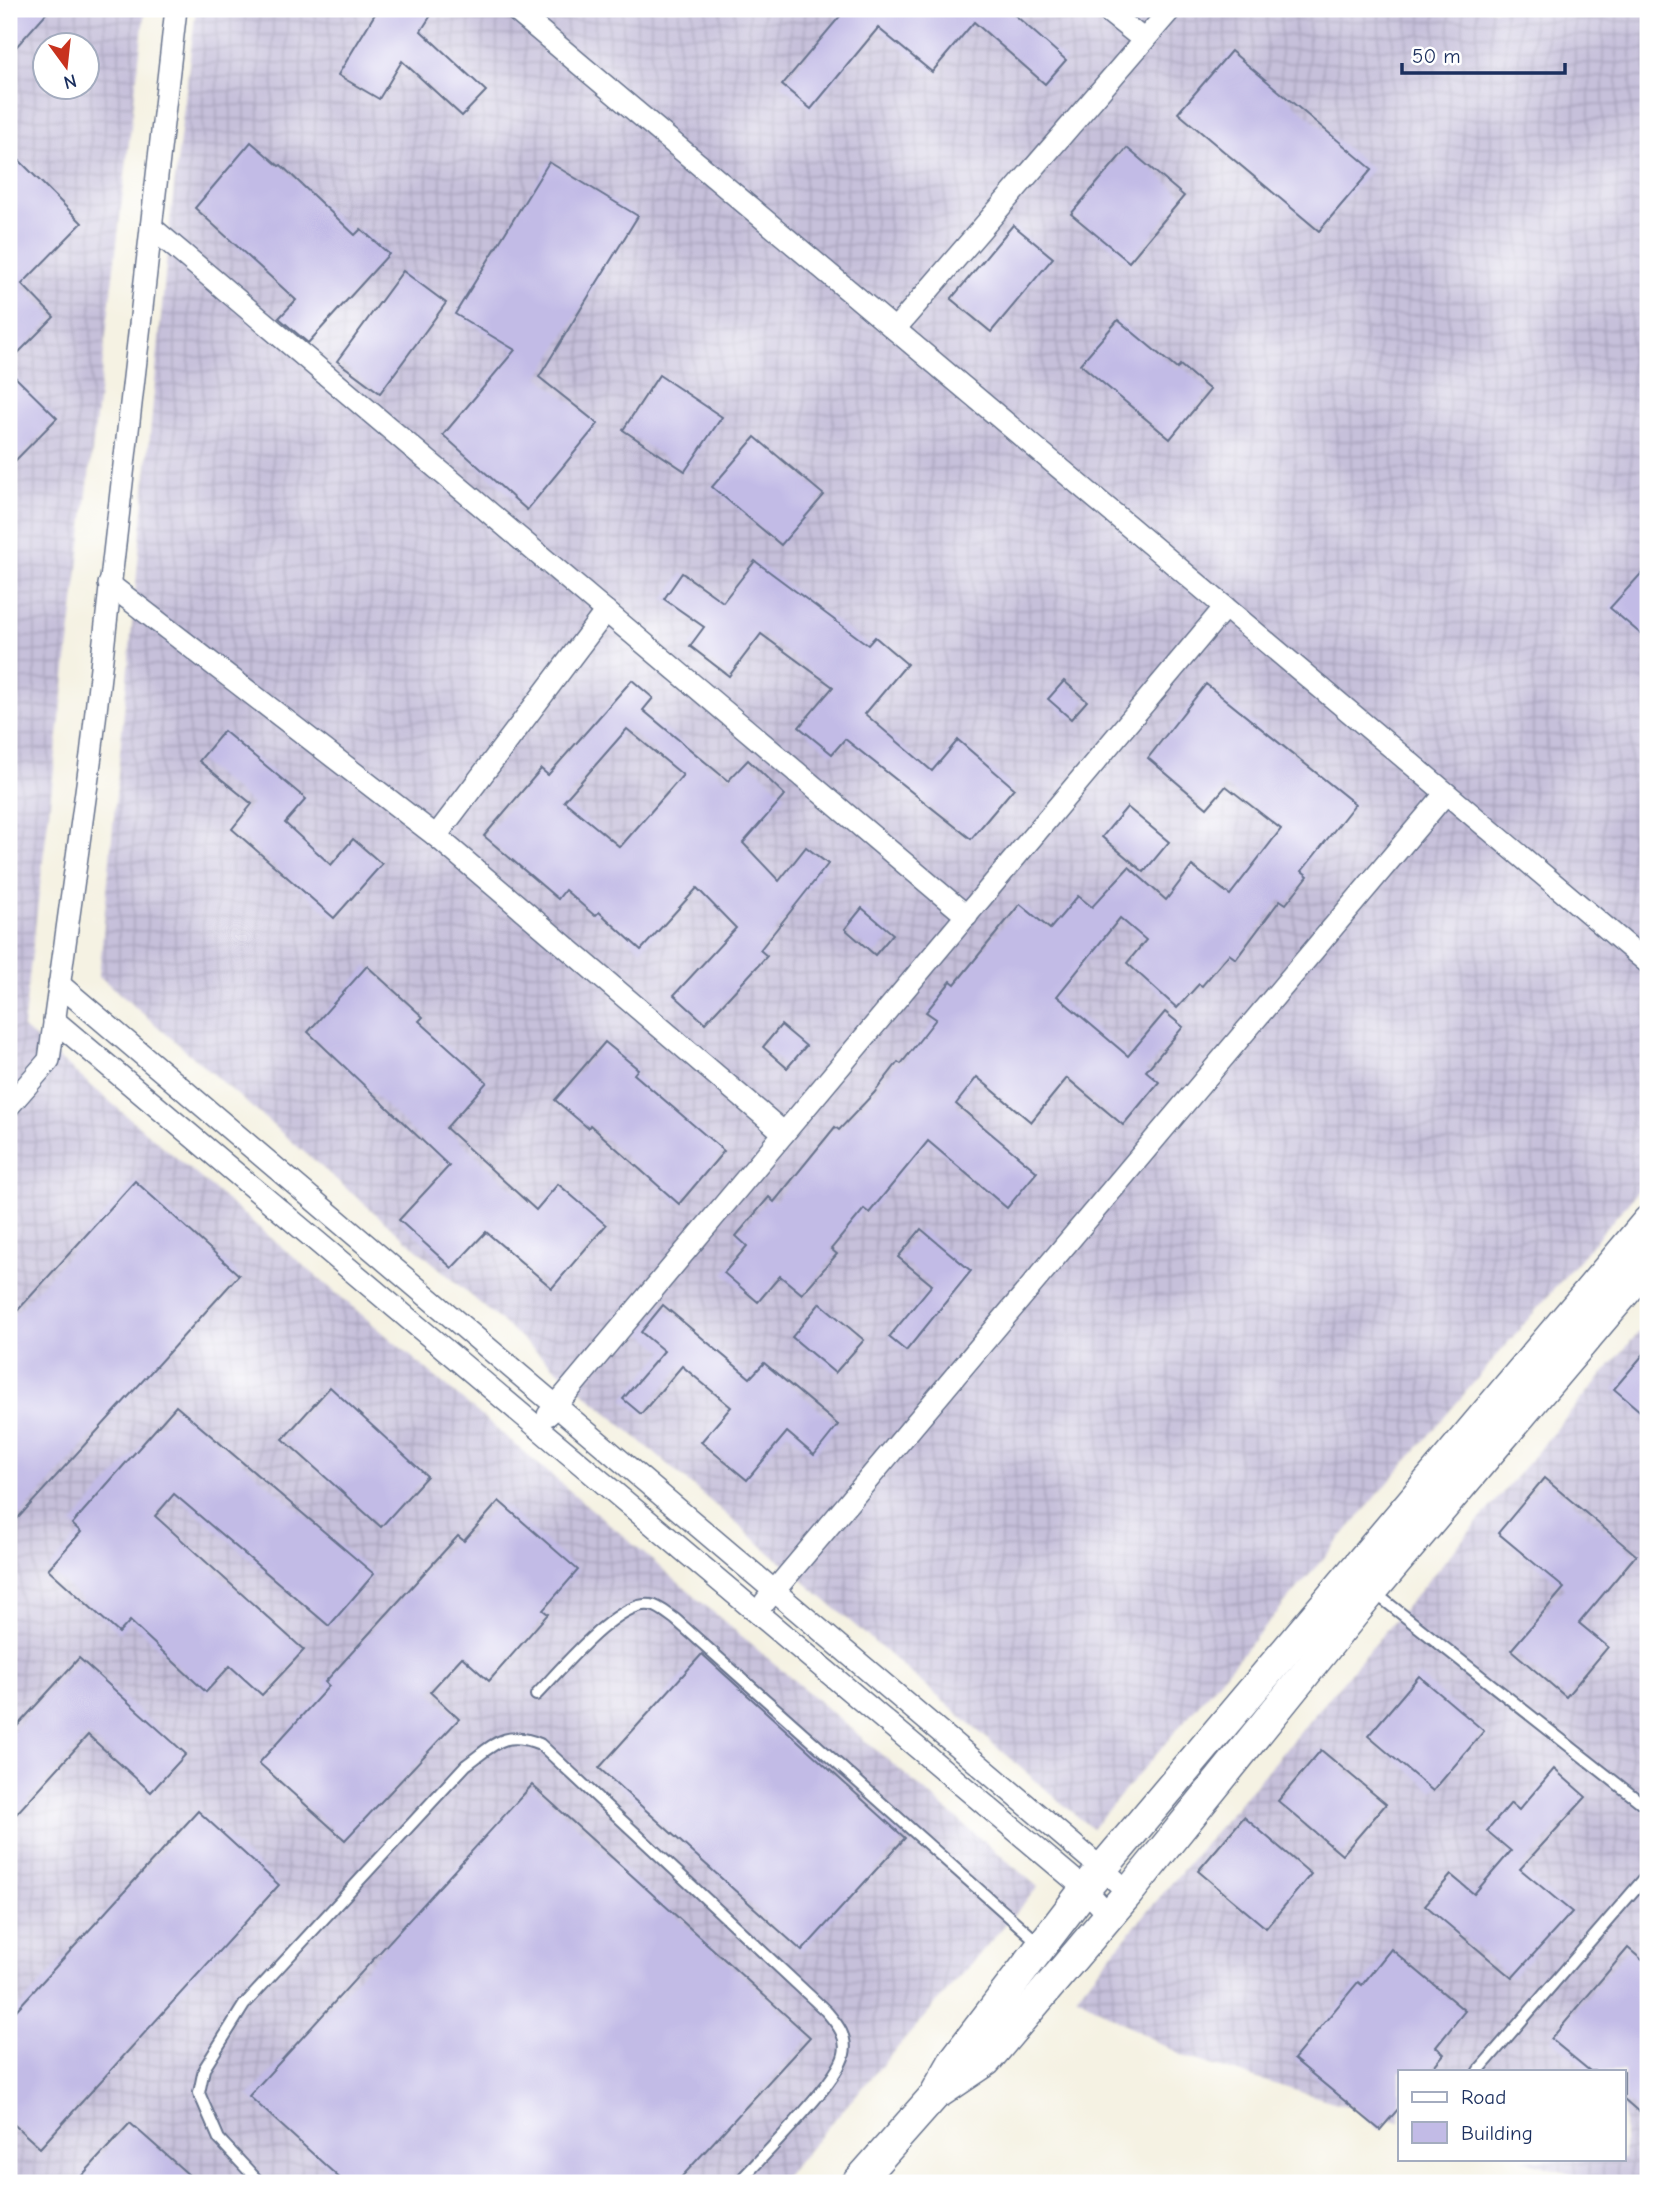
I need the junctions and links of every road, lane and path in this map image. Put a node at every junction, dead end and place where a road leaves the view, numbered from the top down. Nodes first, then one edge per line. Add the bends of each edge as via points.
1 (176, 9) edge
2 (514, 9) edge
3 (1105, 9) edge
4 (1171, 9) edge
5 (1144, 40) junction
6 (151, 227) junction
7 (895, 329) junction
8 (109, 584) junction
9 (1225, 607) junction
10 (606, 611) junction
11 (1446, 793) junction
12 (436, 836) junction
13 (967, 916) junction
14 (1648, 963) edge
15 (59, 984) junction
16 (54, 1020) junction
17 (9, 1106) edge
18 (785, 1133) junction
19 (1648, 1221) edge
20 (1648, 1265) edge
21 (556, 1406) junction
22 (538, 1428) junction
23 (1361, 1582) junction
24 (774, 1591) junction
25 (756, 1612) junction
26 (536, 1695) dead end
27 (1648, 1808) edge
28 (1648, 1874) edge
29 (1093, 1880) junction
30 (1129, 1892) junction
31 (1108, 1914) junction
32 (1042, 1945) junction
33 (1479, 2070) edge
34 (934, 2096) junction
35 (260, 2183) edge
36 (738, 2183) edge
37 (857, 2183) edge

1 - 6 street
2 - 7 street
3 - 5 street
4 - 5 street
5 - 7 street
6 - 8 street
6 - 10 street
7 - 9 street
8 - 12 street
8 - 15 street
9 - 11 street
9 - 13 street
10 - 12 street
10 - 13 street
11 - 14 street
11 - 24 street
12 - 18 street
13 - 18 street
15 - 16 street
15 - 21 street
16 - 17 street via 49,1060
16 - 22 street
18 - 21 street
19 - 23 street
20 - 23 street
21 - 22 street
21 - 24 street
22 - 25 street
23 - 27 lane
23 - 29 street
23 - 30 street
24 - 25 street
24 - 29 street
25 - 29 street
26 - 32 lane via 609,1622 634,1608 651,1605 676,1619
28 - 33 lane
29 - 30 street
29 - 31 street
29 - 32 street
30 - 31 street
31 - 34 street via 986,2061
32 - 34 street via 955,2059
34 - 37 street
35 - 36 lane via 219,2139 199,2093 204,2069 244,2005 466,1765 502,1740 520,1736 540,1744 827,2011 843,2031 844,2055 822,2091

